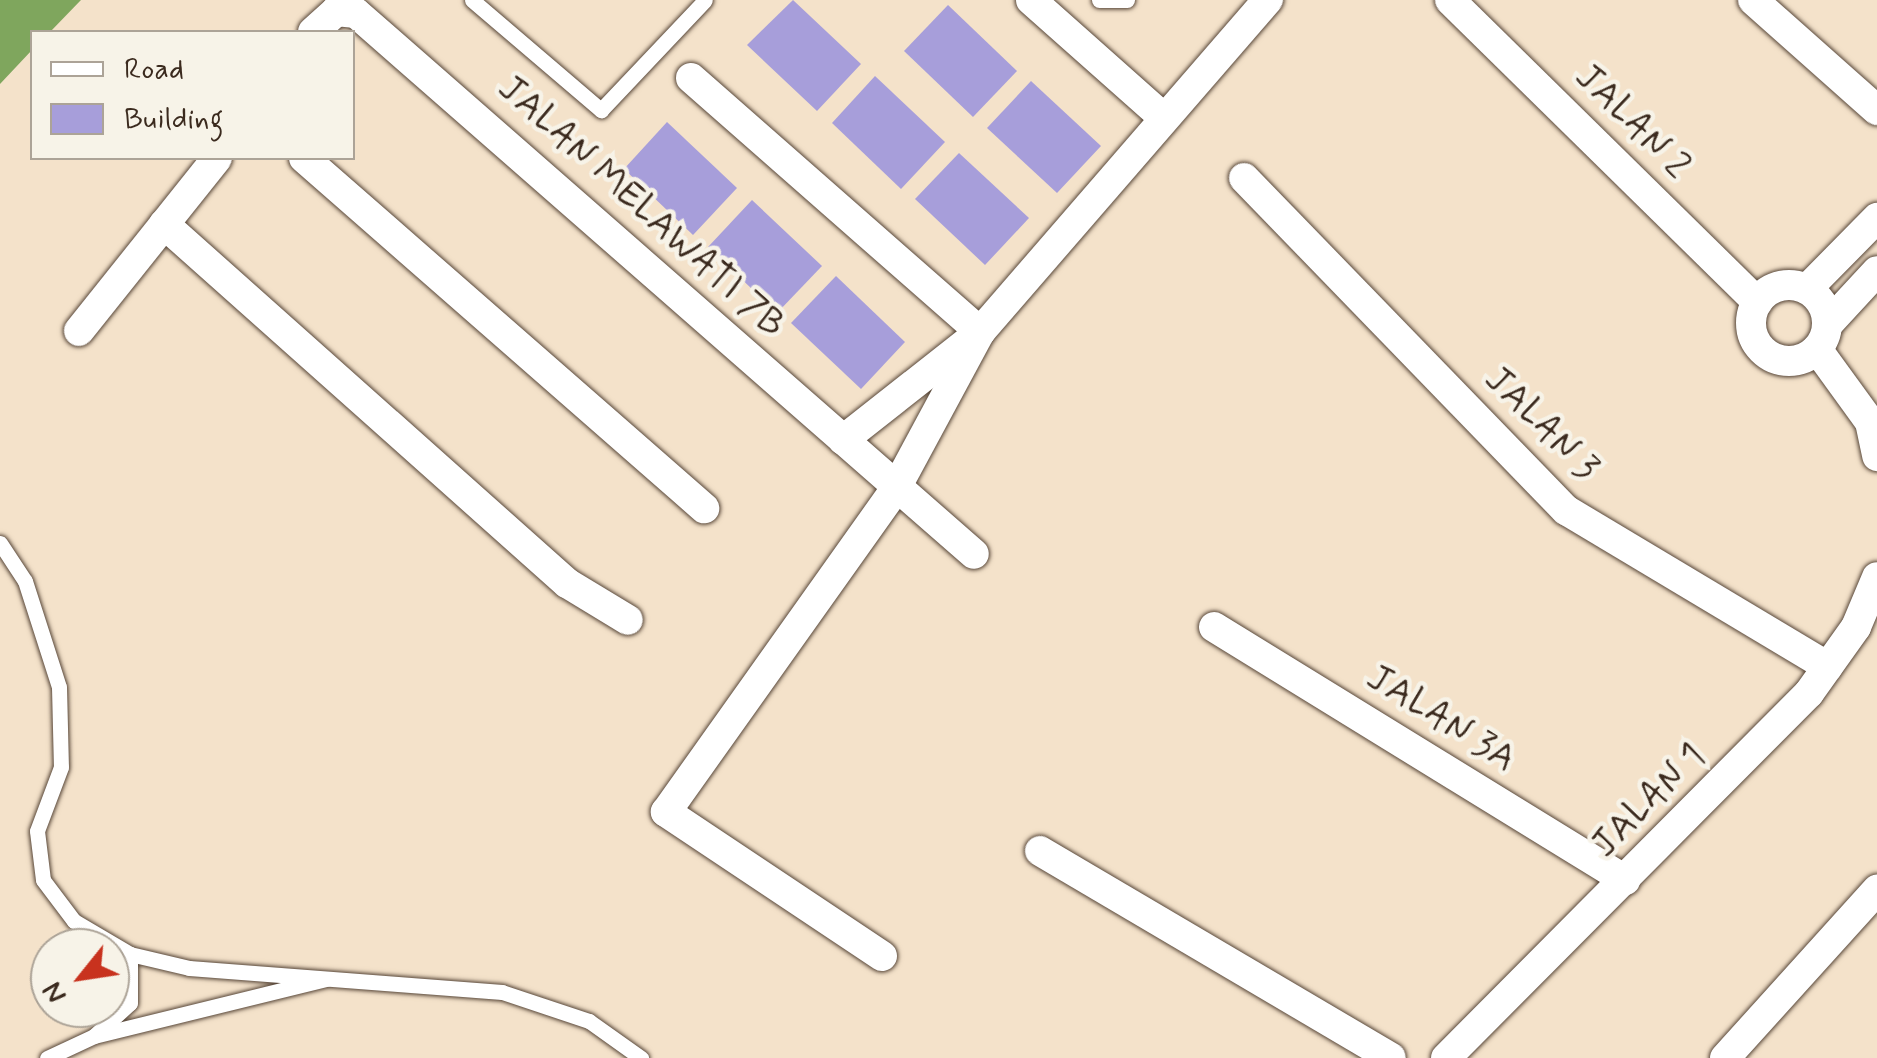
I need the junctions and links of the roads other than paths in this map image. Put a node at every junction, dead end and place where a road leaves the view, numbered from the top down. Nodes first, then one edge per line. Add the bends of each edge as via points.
1 (472, 0) edge
2 (705, 0) edge
3 (1031, 0) edge
4 (1098, 0) edge
5 (1127, 0) edge
6 (1268, 0) edge
7 (1450, 0) edge
8 (1753, 0) edge
9 (318, 26) edge
10 (691, 78) dead end
11 (1877, 110) edge
12 (1164, 117) junction
13 (214, 160) edge
14 (306, 160) edge
15 (1244, 178) dead end
16 (1877, 218) edge
17 (164, 224) junction
18 (1877, 270) edge
19 (1807, 290) junction
20 (1757, 302) junction
21 (79, 331) dead end
22 (980, 332) junction
23 (1822, 337) junction
24 (843, 440) junction
25 (1877, 456) edge
26 (895, 490) junction
27 (704, 508) dead end
28 (0, 543) edge
29 (974, 554) dead end
30 (1877, 577) edge
31 (628, 620) dead end
32 (1214, 627) dead end
33 (1828, 668) junction
34 (1040, 851) dead end
35 (1626, 880) junction
36 (1877, 890) edge
37 (86, 928) edge
38 (130, 954) edge
39 (882, 956) dead end
40 (337, 976) junction
41 (103, 1028) edge
42 (94, 1036) junction
43 (47, 1058) edge
44 (641, 1058) edge
45 (1391, 1058) edge
46 (1446, 1058) edge
47 (1726, 1058) edge

1 - 2 lane via 600,110
3 - 12 street
4 - 5 lane
6 - 12 street
7 - 20 street, JALAN 2
8 - 11 street
9 - 24 street, JALAN MELAWATI 7B via 356,13
10 - 22 street
12 - 22 street
13 - 17 street
14 - 27 street
15 - 33 street, JALAN 3 via 1566,510
16 - 19 street
17 - 21 street
17 - 31 street via 567,583
18 - 23 street
19 - 20 street via 1785,284
19 - 23 street
20 - 23 street via 1751,324 1766,353 1798,360
22 - 24 street
22 - 26 street
23 - 25 street via 1870,422
24 - 26 street, JALAN MELAWATI 7B
26 - 29 street, JALAN MELAWATI 7B
26 - 39 street via 666,812
28 - 37 lane via 25,580 59,687 60,767 37,830 43,880
30 - 33 street, JALAN 1
32 - 35 street, JALAN 3A
33 - 35 street, JALAN 1
34 - 45 street
35 - 46 street, JALAN 1
36 - 47 street
38 - 40 lane via 188,968
40 - 42 lane
40 - 44 lane via 502,992 589,1021
41 - 42 lane
42 - 43 lane

